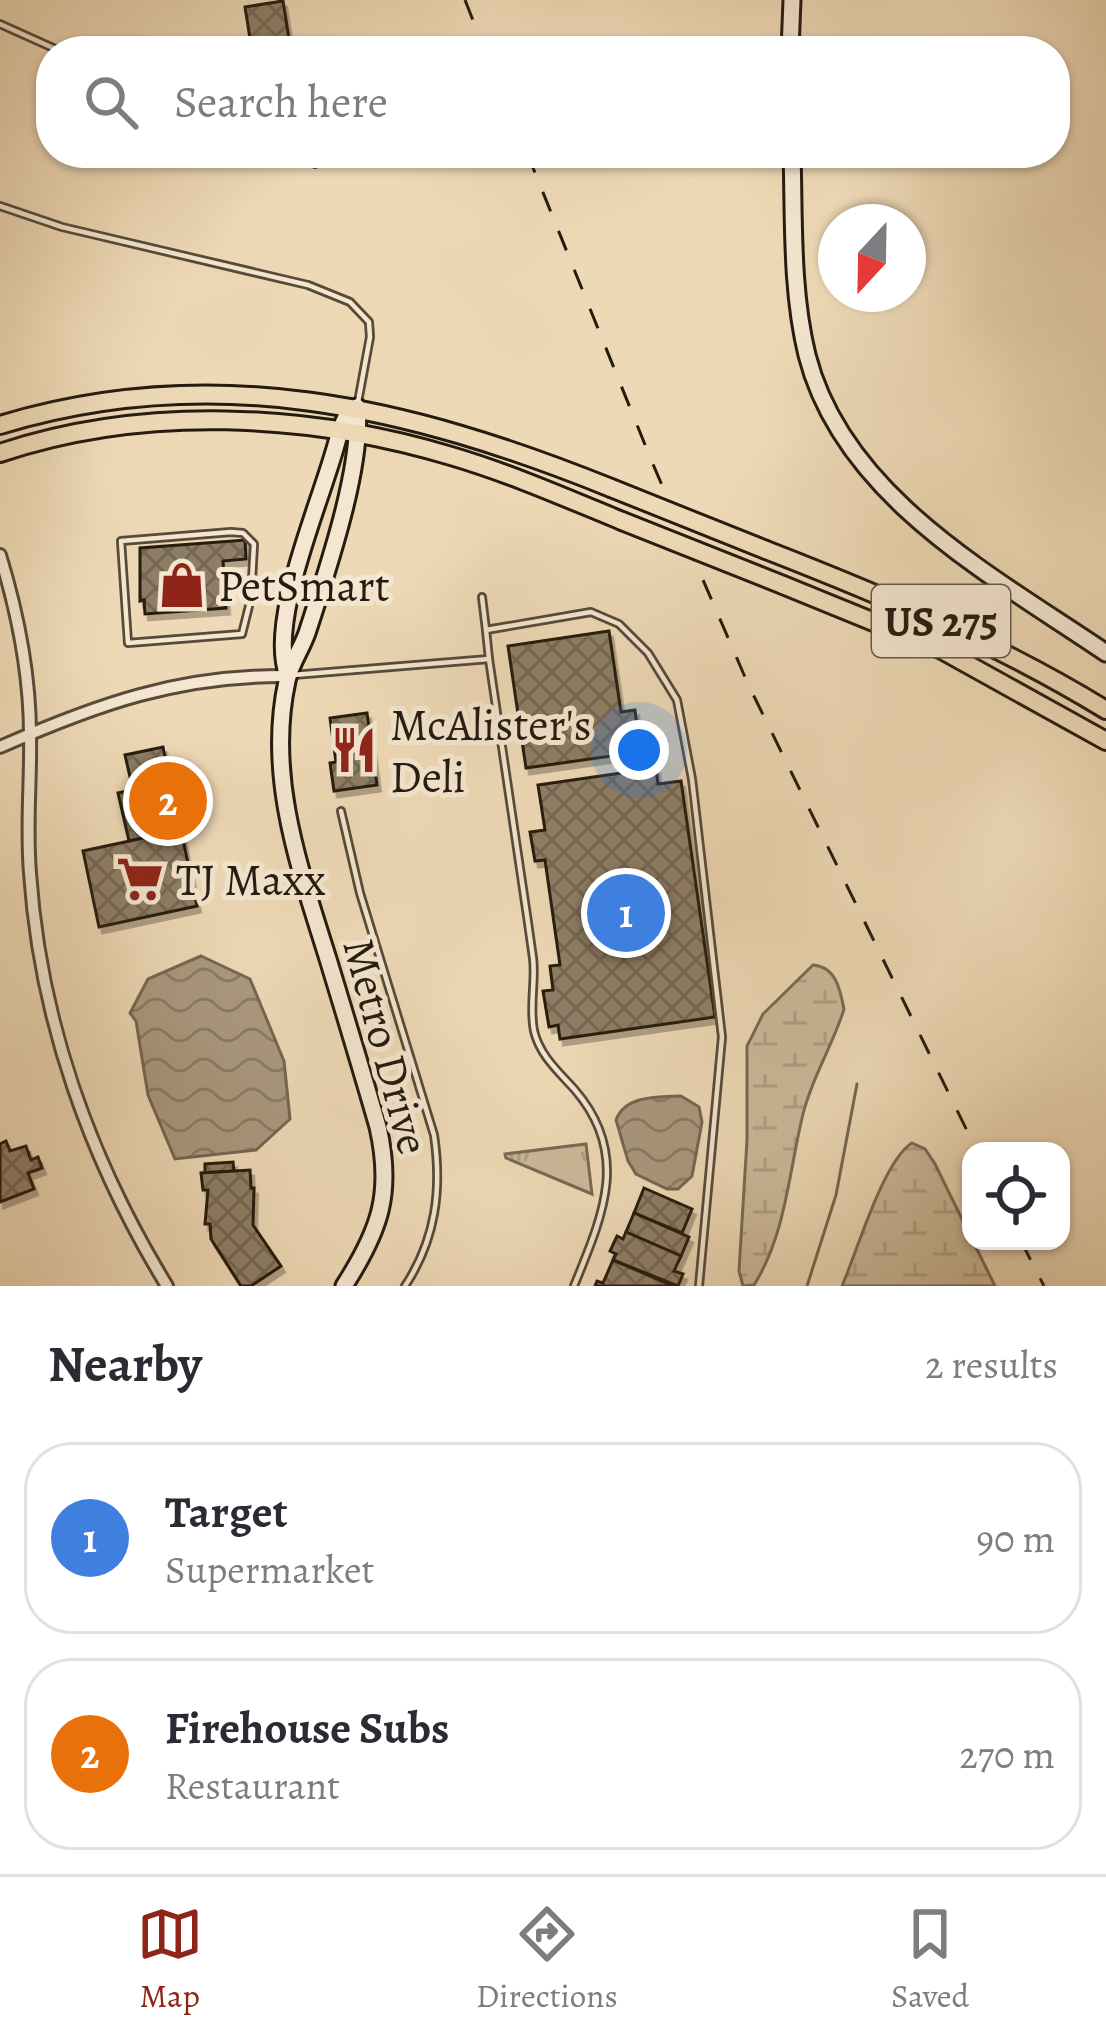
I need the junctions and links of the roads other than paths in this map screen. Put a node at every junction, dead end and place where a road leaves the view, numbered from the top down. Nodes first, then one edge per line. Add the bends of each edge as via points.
1 (791, 0) edge
2 (0, 24) edge
3 (790, 36) edge
4 (36, 40) edge
5 (793, 168) edge
6 (0, 206) edge
7 (357, 407) junction
8 (0, 425) edge
9 (350, 432) junction
10 (0, 453) edge
11 (0, 555) edge
12 (482, 597) dead end
13 (486, 630) junction
14 (142, 641) joint
15 (1106, 653) edge
16 (489, 659) junction
17 (287, 676) junction
18 (1106, 710) edge
19 (31, 734) junction
20 (1106, 741) edge
21 (0, 747) edge
22 (341, 811) dead end
23 (167, 1286) edge
24 (344, 1286) edge
25 (405, 1286) edge
26 (574, 1286) edge
27 (699, 1286) edge

1 - 3 street
2 - 4 lane
5 - 15 street via 807,353 850,449 912,516
6 - 7 lane via 350,302 370,337
7 - 8 main road, US 275 via 254,394 167,395
7 - 9 street, Metro Drive via 346,417
7 - 18 main road, US 275, bridge via 472,435 766,550 943,622
9 - 10 main road, US 275 via 181,422 79,433
9 - 17 street, Metro Drive via 308,630
9 - 17 street, Metro Drive via 303,552 282,637
9 - 20 main road, US 275, bridge via 507,475 783,585 940,650
11 - 19 street via 20,626
12 - 13 lane
13 - 16 lane
13 - 27 lane via 591,612 619,624 648,653 677,700 722,1036
14 - 14 lane via 242,634 255,554 249,536 121,541 128,643
16 - 17 lane
16 - 26 lane via 535,969 535,1036 590,1108 606,1157 603,1217
17 - 19 street via 167,686
17 - 24 street, Metro Drive via 287,816 385,1163 379,1221
19 - 21 street
19 - 23 street via 30,875 50,1008 92,1142
22 - 25 lane via 440,1168 424,1253

